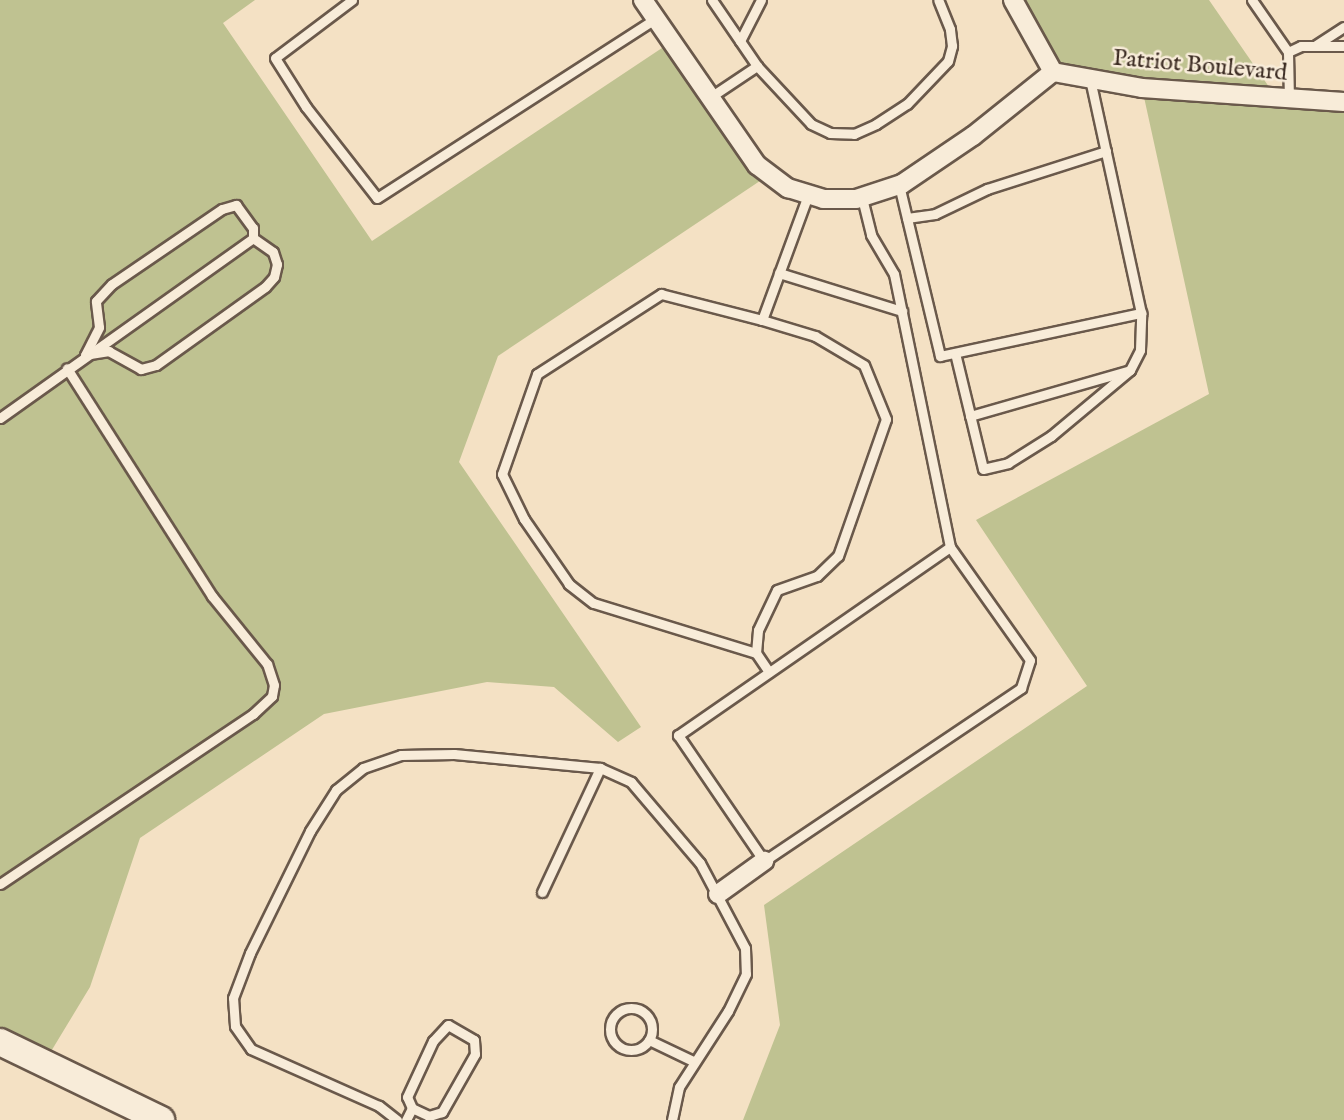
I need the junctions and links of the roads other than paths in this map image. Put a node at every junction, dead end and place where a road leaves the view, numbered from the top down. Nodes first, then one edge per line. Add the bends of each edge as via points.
1 (352, 0) edge
2 (643, 0) edge
3 (712, 0) edge
4 (761, 0) edge
5 (938, 0) edge
6 (1013, 0) edge
7 (1252, 0) edge
8 (655, 19) junction
9 (1344, 27) edge
10 (740, 41) junction
11 (1316, 45) junction
12 (1344, 46) edge
13 (1288, 52) junction
14 (757, 66) junction
15 (1053, 72) junction
16 (1090, 80) junction
17 (709, 98) junction
18 (1289, 98) junction
19 (1344, 102) edge
20 (1106, 151) junction
21 (899, 185) junction
22 (808, 195) junction
23 (862, 198) junction
24 (907, 218) junction
25 (253, 238) junction
26 (779, 273) junction
27 (902, 311) junction
28 (1141, 313) junction
29 (762, 320) junction
30 (956, 352) junction
31 (85, 355) junction
32 (67, 368) junction
33 (1130, 370) junction
34 (970, 416) junction
35 (0, 418) edge
36 (950, 547) junction
37 (756, 654) junction
38 (769, 672) junction
39 (600, 768) junction
40 (764, 861) junction
41 (0, 884) edge
42 (542, 892) dead end
43 (718, 894) junction
44 (649, 1040) junction
45 (0, 1042) edge
46 (693, 1061) junction
47 (412, 1108) junction
48 (161, 1120) edge
49 (397, 1120) edge
50 (406, 1120) edge
51 (672, 1120) edge

1 - 8 lane via 275,58 306,107 377,198
2 - 8 street
3 - 10 lane
4 - 10 lane
5 - 14 lane via 950,29 952,46 948,61 907,104 854,134 830,133 811,124
6 - 15 street
7 - 13 lane
8 - 17 street
9 - 11 lane
10 - 14 lane
11 - 12 lane
11 - 13 lane
13 - 18 lane
14 - 17 lane
15 - 16 street, Patriot Boulevard
15 - 21 street via 973,136
16 - 18 street, Patriot Boulevard via 1142,88
16 - 20 lane
17 - 22 street via 757,165 788,188
18 - 19 street, Patriot Boulevard
20 - 24 lane via 987,189 935,214
20 - 28 lane
21 - 23 street
21 - 24 lane
22 - 23 street via 835,200
22 - 26 lane
23 - 27 lane via 871,235 894,273
24 - 30 lane via 940,356
25 - 31 lane
25 - 31 lane via 253,228 236,205 222,209 112,284 96,301 99,327
25 - 31 lane via 273,252 274,277 156,365 141,369 109,351
26 - 27 lane
26 - 29 lane
27 - 36 lane
28 - 30 lane
28 - 33 lane via 1140,350
29 - 37 lane via 815,336 864,365 886,419 838,556 817,576 777,590 758,630
29 - 37 lane via 661,294 537,374 502,474 524,519 569,584 593,603
30 - 34 lane
31 - 32 lane
32 - 35 lane
32 - 41 lane via 212,596 267,664 274,685 272,696 252,714
33 - 34 lane
33 - 34 lane via 1051,436 1008,463 983,469
36 - 38 lane
36 - 40 lane via 1030,660 1022,688
37 - 38 lane
38 - 40 lane via 678,735
39 - 42 lane
39 - 43 lane via 631,782 646,798 700,863
39 - 49 lane via 454,754 401,755 363,768 336,790 310,831 250,953 233,999 235,1026 251,1049 379,1106
40 - 43 street
43 - 46 lane via 745,948 746,974 728,1011
44 - 44 lane via 651,1020 639,1009 622,1009 611,1021 611,1038 623,1049 640,1049
44 - 46 lane
45 - 48 street
46 - 51 lane via 679,1088
47 - 47 lane via 429,1116 442,1112 475,1054 474,1040 448,1025 433,1041 407,1097
47 - 50 lane

